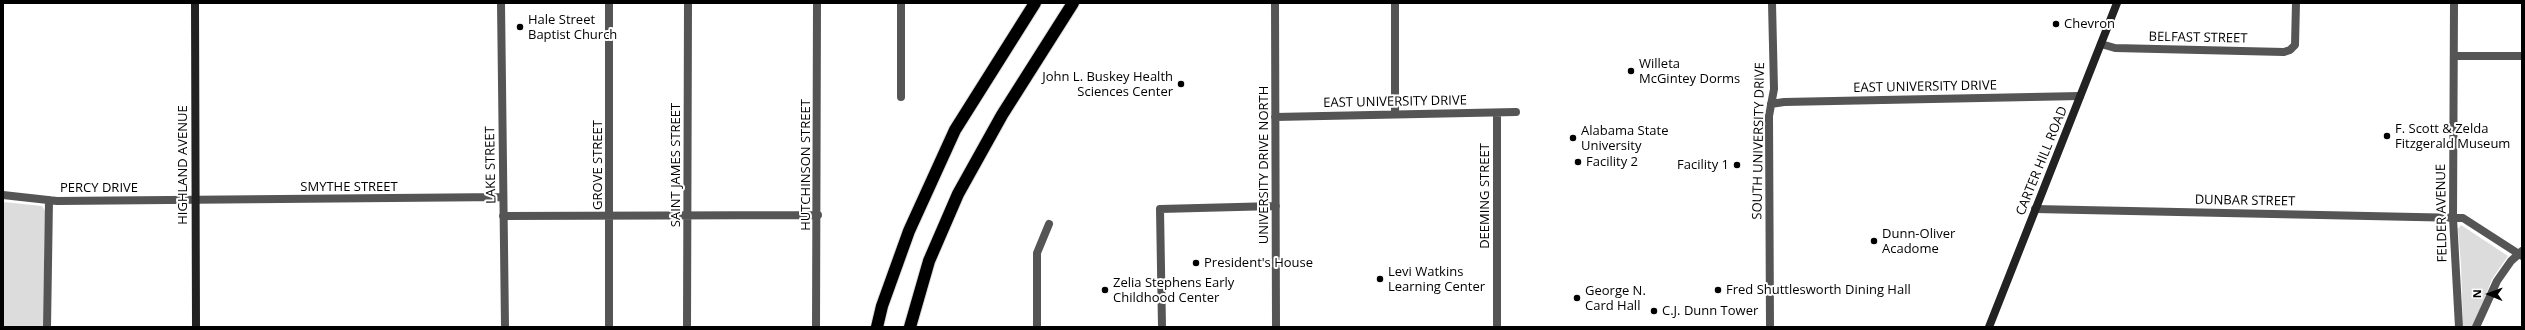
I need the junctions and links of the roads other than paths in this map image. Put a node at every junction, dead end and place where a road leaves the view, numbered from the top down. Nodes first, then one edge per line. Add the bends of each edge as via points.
1 (195, 3) edge
2 (501, 3) edge
3 (609, 3) edge
4 (688, 3) edge
5 (817, 3) edge
6 (901, 3) edge
7 (1035, 3) edge
8 (1073, 3) edge
9 (1275, 3) edge
10 (1395, 3) edge
11 (1772, 3) edge
12 (2117, 3) edge
13 (2296, 3) edge
14 (2454, 3) edge
15 (2101, 44) junction
16 (2454, 56) junction
17 (2522, 56) edge
18 (901, 96) dead end
19 (2080, 96) junction
20 (1771, 104) junction
21 (1516, 112) dead end
22 (1497, 113) junction
23 (1395, 114) junction
24 (1275, 117) junction
25 (3, 195) edge
26 (503, 197) junction
27 (49, 200) junction
28 (195, 200) junction
29 (1276, 206) junction
30 (2035, 209) junction
31 (610, 214) junction
32 (689, 214) junction
33 (818, 215) junction
34 (503, 216) junction
35 (2453, 218) junction
36 (1049, 224) dead end
37 (2521, 253) edge
38 (47, 327) edge
39 (196, 327) edge
40 (505, 327) edge
41 (609, 327) edge
42 (687, 327) edge
43 (816, 327) edge
44 (877, 327) edge
45 (910, 327) edge
46 (1037, 327) edge
47 (1162, 327) edge
48 (1276, 327) edge
49 (1497, 327) edge
50 (1770, 327) edge
51 (1989, 327) edge
52 (2459, 327) edge
53 (2476, 327) edge

1 - 28 main road, HIGHLAND AVENUE
2 - 26 street, LAKE STREET
3 - 31 street, GROVE STREET
4 - 32 street, SAINT JAMES STREET
5 - 33 street, HUTCHINSON STREET
6 - 18 street
7 - 44 highway via 955,130 909,231
8 - 45 highway via 1002,114 958,194 929,261
9 - 24 street, UNIVERSITY DRIVE NORTH
10 - 23 street
11 - 20 street, SOUTH UNIVERSITY DRIVE via 1774,89
12 - 15 main road, CARTER HILL ROAD
13 - 15 street, BELFAST STREET via 2296,40 2293,48 2284,52 2115,48
14 - 16 street, FELDER AVENUE
15 - 19 main road, CARTER HILL ROAD
16 - 17 street
16 - 35 street, FELDER AVENUE
19 - 20 street, EAST UNIVERSITY DRIVE
19 - 30 main road, CARTER HILL ROAD
20 - 50 street, SOUTH UNIVERSITY DRIVE
21 - 22 street, EAST UNIVERSITY DRIVE
22 - 23 street, EAST UNIVERSITY DRIVE
22 - 49 street, DEEMING STREET
23 - 24 street, EAST UNIVERSITY DRIVE
24 - 29 street, UNIVERSITY DRIVE NORTH
25 - 27 street, PERCY DRIVE
26 - 28 street, SMYTHE STREET
26 - 34 street, LAKE STREET
27 - 28 street, PERCY DRIVE
27 - 38 street
28 - 39 main road, HIGHLAND AVENUE
29 - 47 street via 1160,209
29 - 48 street, UNIVERSITY DRIVE NORTH
30 - 35 street, DUNBAR STREET
30 - 51 main road, CARTER HILL ROAD
31 - 32 street
31 - 34 street
31 - 41 street, GROVE STREET
32 - 33 street
32 - 42 street, SAINT JAMES STREET
33 - 43 street, HUTCHINSON STREET
34 - 40 street, LAKE STREET
35 - 37 street, DUNBAR STREET via 2463,218
35 - 52 street, FELDER AVENUE
36 - 46 street via 1037,252
37 - 53 street via 2511,261 2497,281

